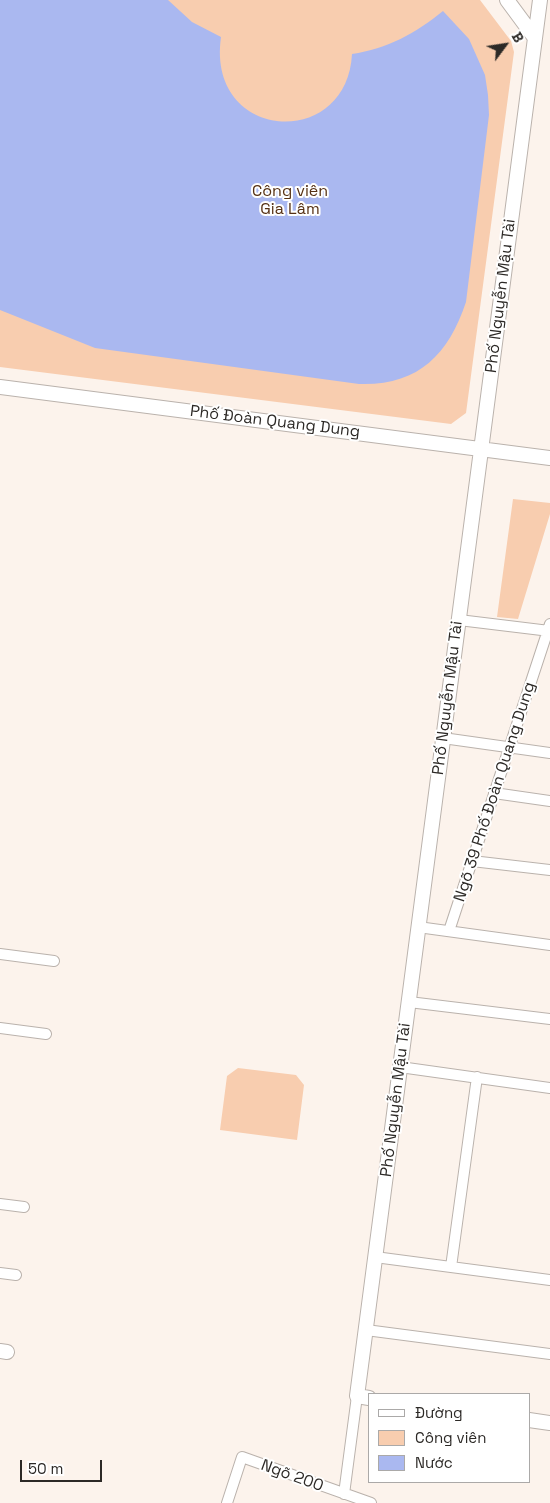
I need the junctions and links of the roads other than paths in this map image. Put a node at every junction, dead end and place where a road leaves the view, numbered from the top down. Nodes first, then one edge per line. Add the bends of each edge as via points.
1 (506, 0) edge
2 (540, 0) edge
3 (535, 38) junction
4 (0, 387) edge
5 (481, 449) junction
6 (550, 458) edge
7 (458, 620) junction
8 (549, 628) edge
9 (443, 738) junction
10 (509, 748) junction
11 (550, 753) edge
12 (494, 793) junction
13 (550, 801) edge
14 (472, 861) junction
15 (550, 870) edge
16 (418, 927) junction
17 (449, 932) junction
18 (550, 945) edge
19 (0, 954) edge
20 (54, 961) dead end
21 (409, 1002) junction
22 (550, 1019) edge
23 (0, 1028) edge
24 (46, 1034) dead end
25 (400, 1066) junction
26 (477, 1077) junction
27 (550, 1088) edge
28 (0, 1204) edge
29 (24, 1207) dead end
30 (375, 1257) junction
31 (451, 1267) junction
32 (0, 1273) edge
33 (16, 1275) dead end
34 (550, 1280) edge
35 (366, 1330) junction
36 (550, 1354) edge
37 (363, 1397) edge
38 (530, 1420) edge
39 (550, 1423) edge
40 (344, 1494) junction
41 (227, 1503) edge
42 (371, 1503) edge

1 - 3 street
2 - 3 street, Phố Nguyễn Mậu Tài
3 - 5 street, Phố Nguyễn Mậu Tài
4 - 5 street, Phố Đoàn Quang Dung
5 - 6 street, Phố Đoàn Quang Dung
5 - 7 street, Phố Nguyễn Mậu Tài
7 - 8 street
7 - 9 street, Phố Nguyễn Mậu Tài
8 - 10 street, Ngõ 39 Phố Đoàn Quang Dung
9 - 10 street
9 - 16 street, Phố Nguyễn Mậu Tài
10 - 11 street
10 - 12 street, Ngõ 39 Phố Đoàn Quang Dung
12 - 13 street
12 - 14 street, Ngõ 39 Phố Đoàn Quang Dung
14 - 15 street
14 - 17 street, Ngõ 39 Phố Đoàn Quang Dung
16 - 17 street
16 - 21 street, Phố Nguyễn Mậu Tài
17 - 18 street
19 - 20 street
21 - 22 street
21 - 25 street, Phố Nguyễn Mậu Tài
23 - 24 street
25 - 26 street
25 - 30 street, Phố Nguyễn Mậu Tài
26 - 27 street
26 - 31 street
28 - 29 street
30 - 31 street
30 - 35 street, Phố Nguyễn Mậu Tài
31 - 34 street
32 - 33 street
35 - 36 street
35 - 37 street, Phố Nguyễn Mậu Tài
37 - 40 street
38 - 39 street
40 - 41 street, Ngõ 200 via 242,1458
40 - 42 street, Ngõ 200

